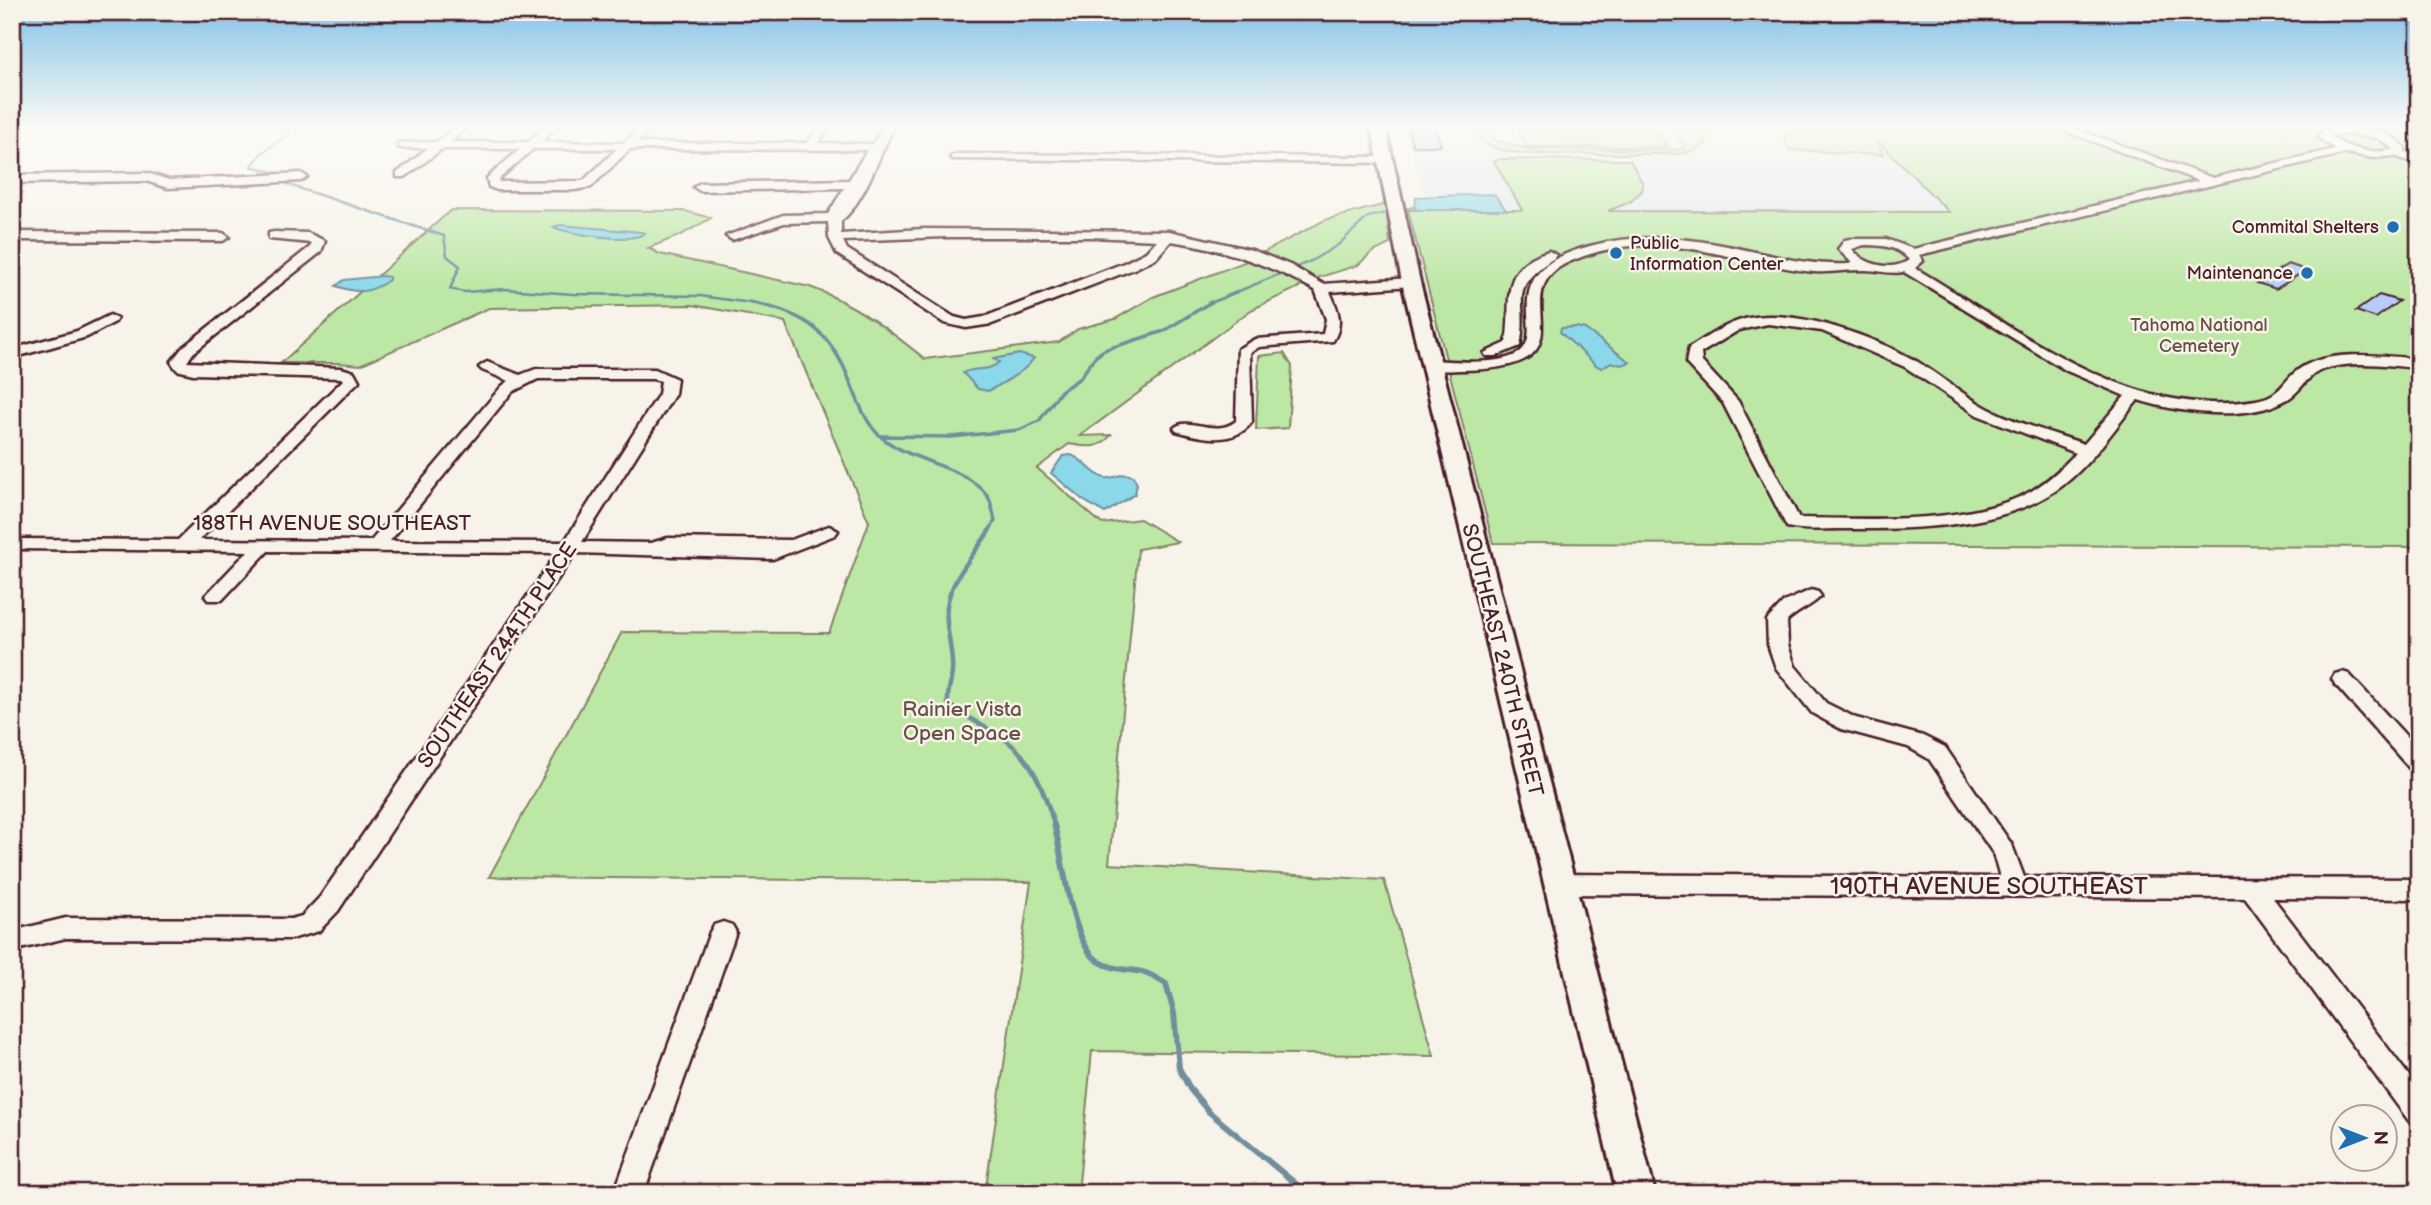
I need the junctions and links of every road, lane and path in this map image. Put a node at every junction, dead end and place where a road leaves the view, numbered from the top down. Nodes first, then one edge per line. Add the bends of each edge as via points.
1 (160, 181) edge
2 (220, 181) edge
3 (493, 181) edge
4 (591, 181) edge
5 (858, 181) edge
6 (1391, 181) edge
7 (2180, 181) edge
8 (2214, 181) edge
9 (2211, 182) joint
10 (856, 184) junction
11 (701, 187) dead end
12 (836, 218) junction
13 (12, 236) edge
14 (274, 236) dead end
15 (732, 236) dead end
16 (1169, 236) junction
17 (223, 237) dead end
18 (835, 238) junction
19 (316, 249) joint
20 (1906, 250) junction
21 (1850, 257) junction
22 (1865, 265) junction
23 (1906, 268) junction
24 (1410, 282) junction
25 (1321, 288) junction
26 (1514, 313) junction
27 (1533, 314) junction
28 (110, 319) dead end
29 (12, 354) edge
30 (1429, 358) junction
31 (1471, 358) junction
32 (179, 362) joint
33 (2419, 364) edge
34 (487, 367) dead end
35 (520, 380) junction
36 (2135, 394) junction
37 (1182, 428) dead end
38 (2086, 451) junction
39 (829, 531) dead end
40 (12, 544) edge
41 (184, 544) junction
42 (264, 545) junction
43 (376, 546) junction
44 (570, 547) junction
45 (215, 596) dead end
46 (1811, 596) dead end
47 (2342, 679) dead end
48 (2419, 764) edge
49 (1559, 884) junction
50 (2015, 886) junction
51 (2251, 887) junction
52 (2419, 889) edge
53 (723, 932) dead end
54 (12, 941) edge
55 (2419, 1112) edge
56 (629, 1193) edge
57 (1636, 1193) edge

1 - 2 street
3 - 4 street via 510,186
5 - 10 street
6 - 24 main road, SOUTHEAST 240TH STREET
7 - 20 street
8 - 9 street
9 - 20 street
10 - 11 street
10 - 12 street via 844,213
12 - 15 street via 783,219
12 - 18 street
13 - 17 street
14 - 19 street via 308,237 319,241
16 - 18 street via 1002,239 890,233
16 - 18 street via 1151,255 1129,266 986,321 966,324 949,320 842,251
16 - 25 street via 1219,245 1289,269
19 - 32 street via 188,350
20 - 21 street via 1872,241 1856,242 1846,246
20 - 23 street via 1915,263
21 - 22 street
21 - 26 street via 1803,260 1674,237 1607,239 1553,253 1523,273 1515,286
22 - 23 street
22 - 27 street via 1817,268 1675,243 1603,247 1568,257 1539,277
23 - 36 street via 2029,345
24 - 25 street
24 - 30 main road, SOUTHEAST 240TH STREET
25 - 37 street via 1332,312 1333,331 1328,338 1265,341 1243,352 1244,422 1238,429 1203,432
26 - 27 street
26 - 31 street via 1513,346
27 - 31 street via 1537,335 1527,354 1513,360
28 - 29 street via 82,334
30 - 31 street
30 - 49 main road, SOUTHEAST 240TH STREET
32 - 41 street via 193,369 341,373 351,381
33 - 36 street via 2326,363 2303,373 2278,399 2258,405 2195,406
34 - 35 street
35 - 43 street via 506,389
35 - 44 street, SOUTHEAST 244TH PLACE via 536,374 655,374 669,379 667,394
36 - 38 street
38 - 38 street via 2050,487 2020,502 1982,512 1871,525 1793,523 1730,401 1694,363 1696,348 1750,322 1788,320 1826,328 1910,364 1983,412
39 - 44 street, 188TH AVENUE SOUTHEAST via 792,545
40 - 41 street, 188TH AVENUE SOUTHEAST
41 - 42 street, 188TH AVENUE SOUTHEAST
42 - 43 street, 188TH AVENUE SOUTHEAST
42 - 45 street
43 - 44 street, 188TH AVENUE SOUTHEAST
44 - 54 street, SOUTHEAST 244TH PLACE via 329,905 310,923 291,929 66,928
46 - 50 street via 1777,620 1778,645 1786,668 1819,708 1849,724 1915,741 1937,753 2004,850
47 - 48 street
49 - 50 street, 190TH AVENUE SOUTHEAST
49 - 57 main road, SOUTHEAST 240TH STREET
50 - 51 street, 190TH AVENUE SOUTHEAST
51 - 52 street, 190TH AVENUE SOUTHEAST
51 - 55 street
53 - 56 street

